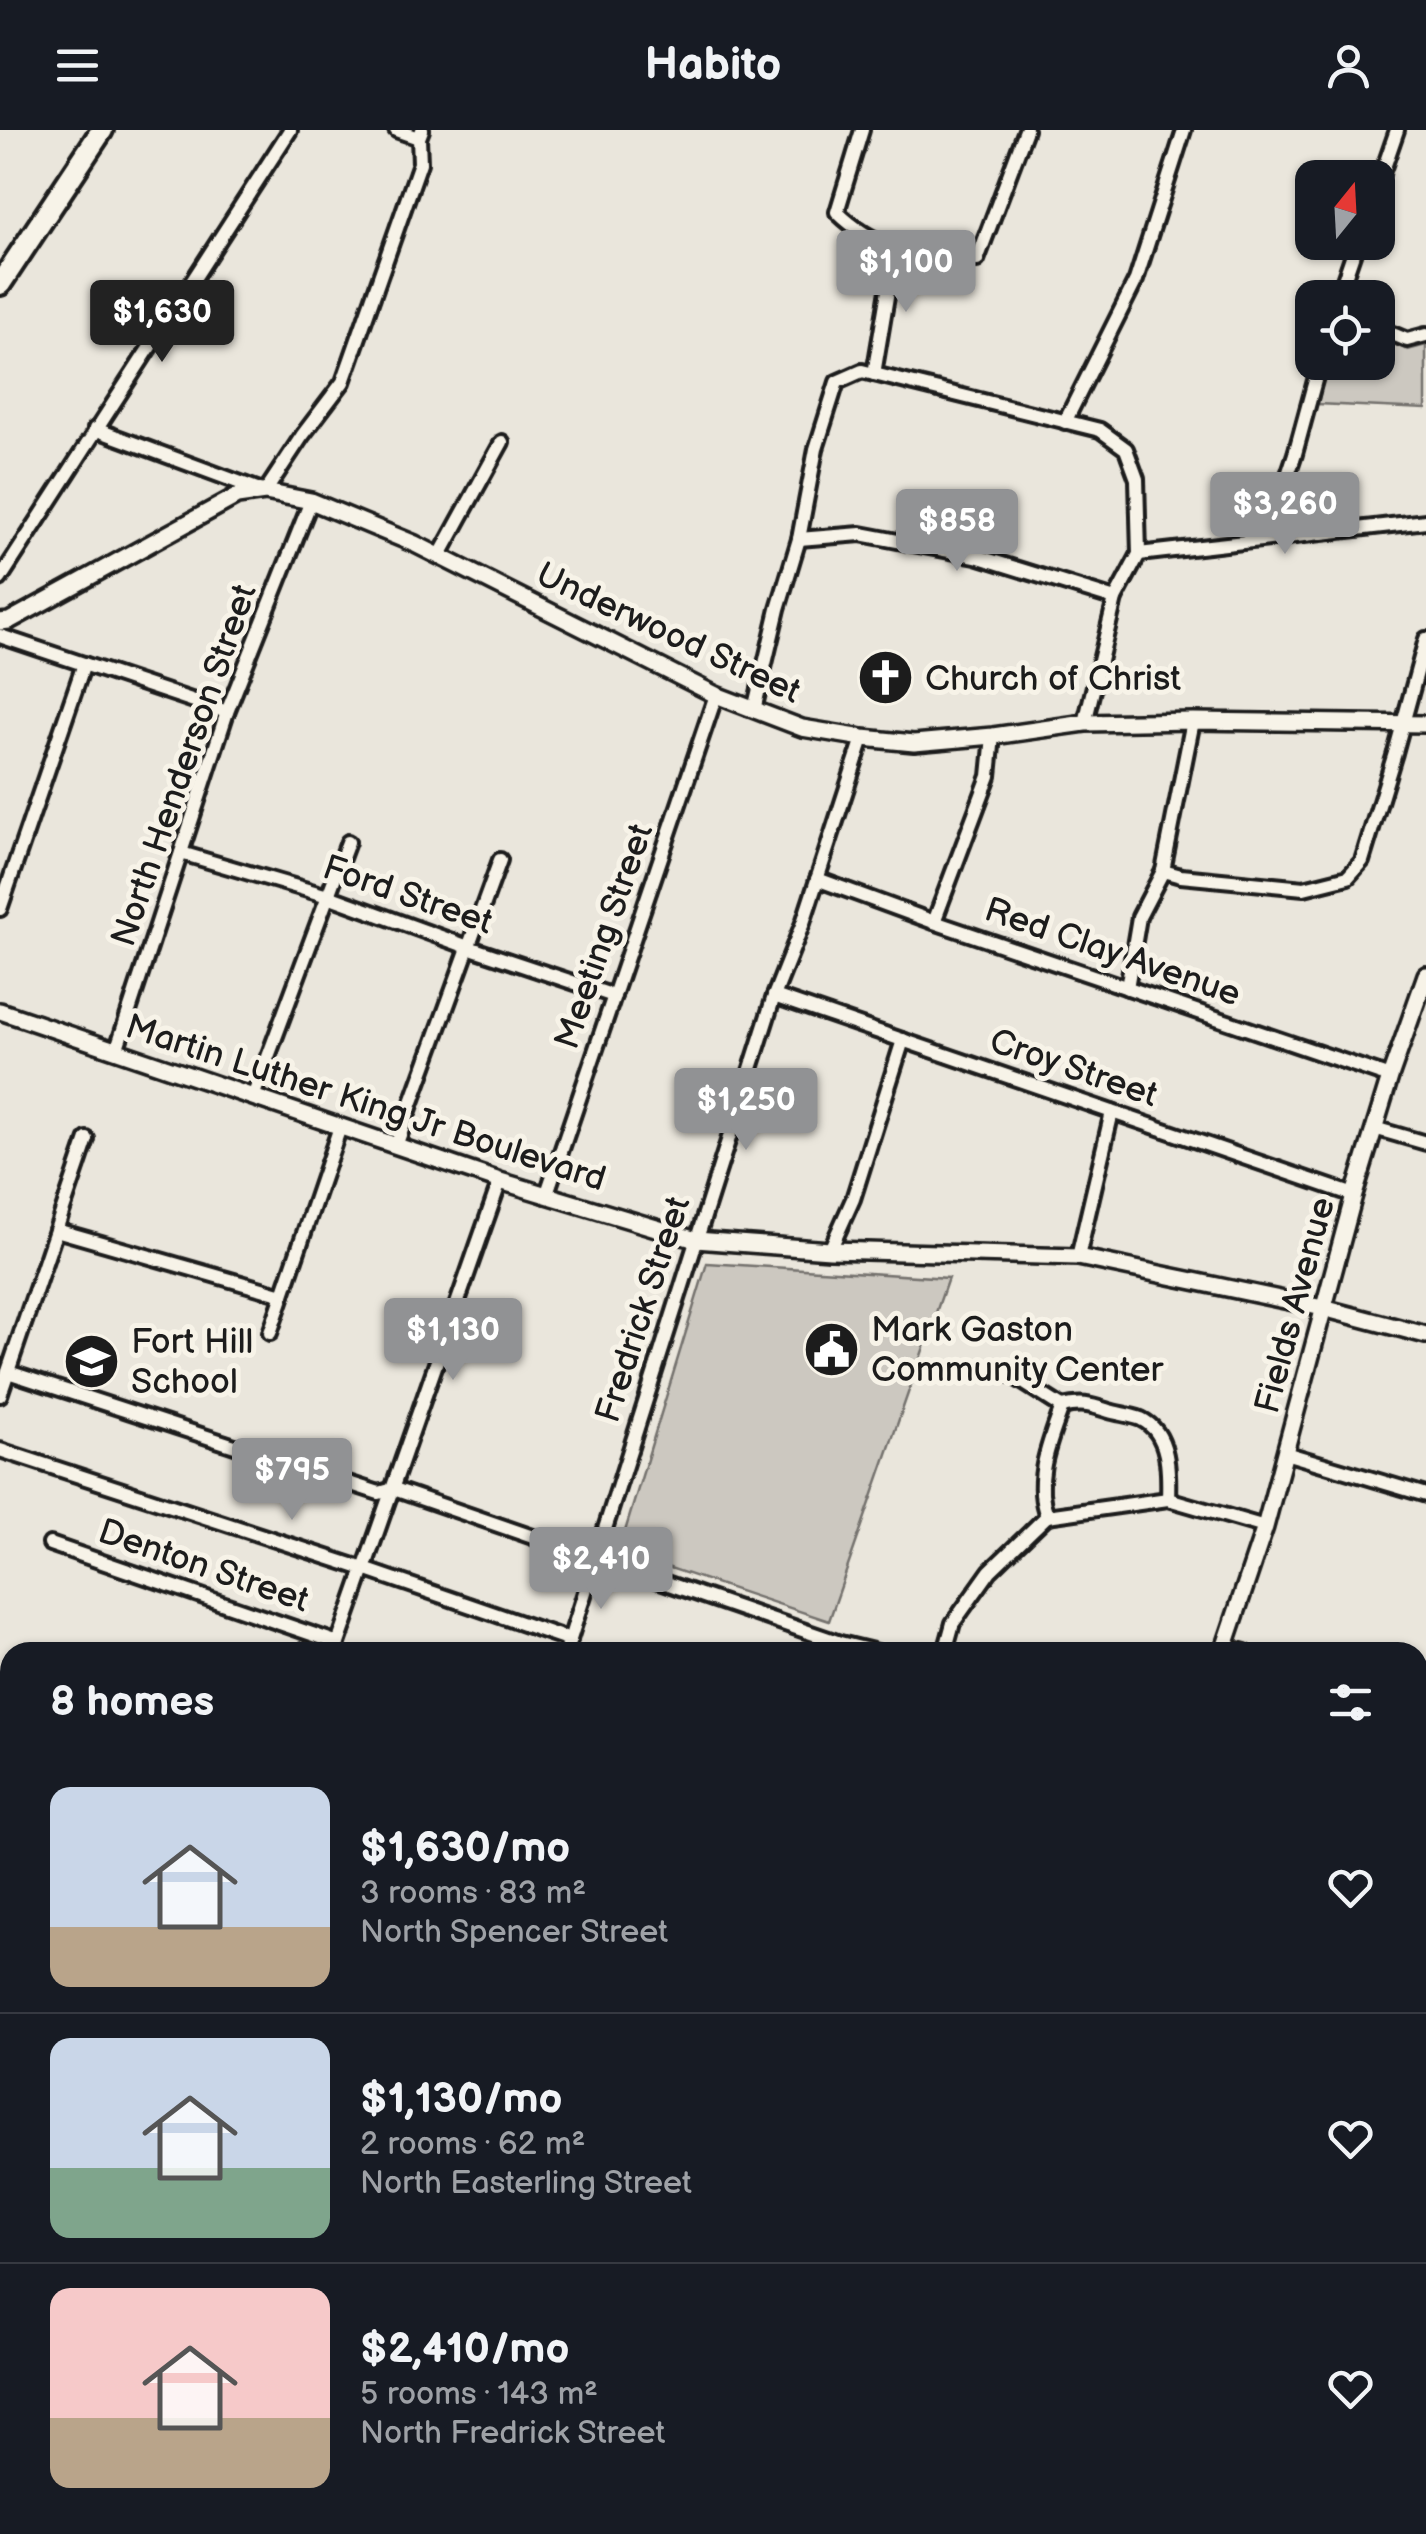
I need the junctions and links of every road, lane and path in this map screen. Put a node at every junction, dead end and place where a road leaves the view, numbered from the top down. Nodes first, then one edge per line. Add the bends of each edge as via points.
1 (102, 130) edge
2 (290, 130) edge
3 (396, 130) edge
4 (862, 130) edge
5 (1026, 130) edge
6 (1184, 130) edge
7 (1397, 130) edge
8 (420, 134) edge
9 (1387, 160) edge
10 (896, 250) junction
11 (0, 284) edge
12 (1426, 334) edge
13 (1395, 335) edge
14 (874, 374) junction
15 (1315, 380) edge
16 (1065, 422) junction
17 (95, 429) junction
18 (502, 442) dead end
19 (265, 492) junction
20 (311, 501) junction
21 (1426, 521) edge
22 (1266, 538) junction
23 (800, 539) junction
24 (1139, 554) junction
25 (440, 555) junction
26 (0, 579) edge
27 (1115, 599) junction
28 (0, 622) edge
29 (0, 636) edge
30 (1426, 638) edge
31 (84, 664) junction
32 (716, 695) junction
33 (754, 710) junction
34 (227, 712) junction
35 (1193, 721) junction
36 (1085, 723) junction
37 (1404, 724) junction
38 (1426, 724) edge
39 (992, 736) junction
40 (862, 738) junction
41 (348, 842) dead end
42 (180, 853) junction
43 (500, 860) dead end
44 (1163, 871) junction
45 (817, 879) junction
46 (328, 896) junction
47 (0, 908) edge
48 (934, 922) junction
49 (468, 948) junction
50 (1426, 975) edge
51 (1127, 988) junction
52 (614, 996) junction
53 (774, 996) junction
54 (0, 1011) edge
55 (902, 1040) junction
56 (116, 1050) junction
57 (1390, 1077) junction
58 (253, 1097) junction
59 (1112, 1112) junction
60 (340, 1126) junction
61 (1374, 1128) junction
62 (87, 1139) dead end
63 (1426, 1142) edge
64 (396, 1146) junction
65 (500, 1181) junction
66 (1354, 1194) junction
67 (546, 1196) junction
68 (56, 1230) junction
69 (696, 1240) junction
70 (830, 1250) junction
71 (1078, 1257) junction
72 (283, 1295) junction
73 (1323, 1308) junction
74 (270, 1334) dead end
75 (1426, 1335) edge
76 (8, 1372) junction
77 (1010, 1374) dead end
78 (0, 1395) edge
79 (1062, 1407) junction
80 (0, 1450) edge
81 (1285, 1454) junction
82 (394, 1489) junction
83 (1426, 1495) edge
84 (1168, 1499) junction
85 (1048, 1516) junction
86 (1265, 1527) junction
87 (50, 1544) dead end
88 (595, 1558) junction
89 (364, 1570) junction
90 (320, 1642) edge
91 (339, 1642) edge
92 (557, 1642) edge
93 (569, 1642) edge
94 (837, 1642) edge
95 (948, 1642) edge
96 (1227, 1642) edge

1 - 11 main road
2 - 17 street
3 - 8 street
4 - 10 street via 837,212
5 - 10 street via 977,260
6 - 16 street via 1136,280
7 - 9 street
8 - 19 street via 420,163 343,382
10 - 14 street
12 - 13 street via 1407,340
14 - 16 street
14 - 23 street via 862,370 837,382 816,449
15 - 22 street
16 - 24 street via 1100,430 1126,449 1137,479
17 - 19 street, Underwood Street
17 - 26 street
18 - 25 street
19 - 20 street, Underwood Street
19 - 28 street via 237,496
20 - 25 street, Underwood Street
20 - 34 street, North Henderson Street
21 - 22 street
22 - 24 street
23 - 27 street via 861,534 976,556
23 - 33 street
24 - 27 street
25 - 32 street, Underwood Street
27 - 36 street
29 - 31 street
30 - 37 street
31 - 34 street
31 - 47 street
32 - 33 street, Underwood Street
32 - 52 street, Meeting Street
33 - 40 street, Underwood Street via 802,728
34 - 42 street, North Henderson Street
35 - 36 street, Underwood Street
35 - 37 street, Underwood Street
35 - 44 street
36 - 39 street, Underwood Street
37 - 38 street, Underwood Street
37 - 44 street via 1362,861 1348,876 1304,888
39 - 40 street, Underwood Street via 914,743
39 - 48 street via 989,776
40 - 45 street, Fredrick Street
41 - 46 street
42 - 46 street, Ford Street
42 - 56 street, North Henderson Street
43 - 49 street
44 - 51 street via 1140,917
45 - 48 street, Red Clay Avenue
45 - 53 street, Fredrick Street
46 - 49 street, Ford Street
46 - 58 street
48 - 51 street, Red Clay Avenue
49 - 52 street, Ford Street
49 - 64 street
50 - 57 street, Fields Avenue
51 - 57 street, Red Clay Avenue
52 - 67 street, Meeting Street
53 - 55 street, Croy Street
53 - 69 street, Fredrick Street
54 - 56 street, Martin Luther King Jr Boulevard
55 - 59 street, Croy Street
55 - 70 street via 853,1199
56 - 58 street, Martin Luther King Jr Boulevard
57 - 61 street, Fields Avenue
58 - 60 street, Martin Luther King Jr Boulevard
59 - 66 street, Croy Street
59 - 71 street
60 - 64 street, Martin Luther King Jr Boulevard
60 - 72 street
61 - 63 street
61 - 66 street, Fields Avenue
62 - 68 street
64 - 65 street, Martin Luther King Jr Boulevard
65 - 67 street, Martin Luther King Jr Boulevard
65 - 82 street
66 - 73 street, Fields Avenue
67 - 69 street, Martin Luther King Jr Boulevard
68 - 72 street
68 - 76 street
69 - 70 street, Martin Luther King Jr Boulevard
69 - 88 street, Fredrick Street
70 - 71 street, Martin Luther King Jr Boulevard
71 - 73 street, Martin Luther King Jr Boulevard
72 - 74 street
73 - 75 street, Martin Luther King Jr Boulevard
73 - 81 street, Fields Avenue
76 - 78 street
76 - 82 street via 380,1493
77 - 79 street
79 - 84 street via 1092,1405 1144,1420 1164,1446
79 - 85 street via 1040,1490
80 - 89 street
81 - 83 street
81 - 86 street, Fields Avenue
82 - 88 street
82 - 89 street
84 - 85 street
84 - 86 street
85 - 95 street via 990,1571 953,1623
86 - 96 street, Fields Avenue
87 - 90 street, Denton Street
88 - 93 street, Fredrick Street
88 - 94 street
89 - 91 street
89 - 92 street

